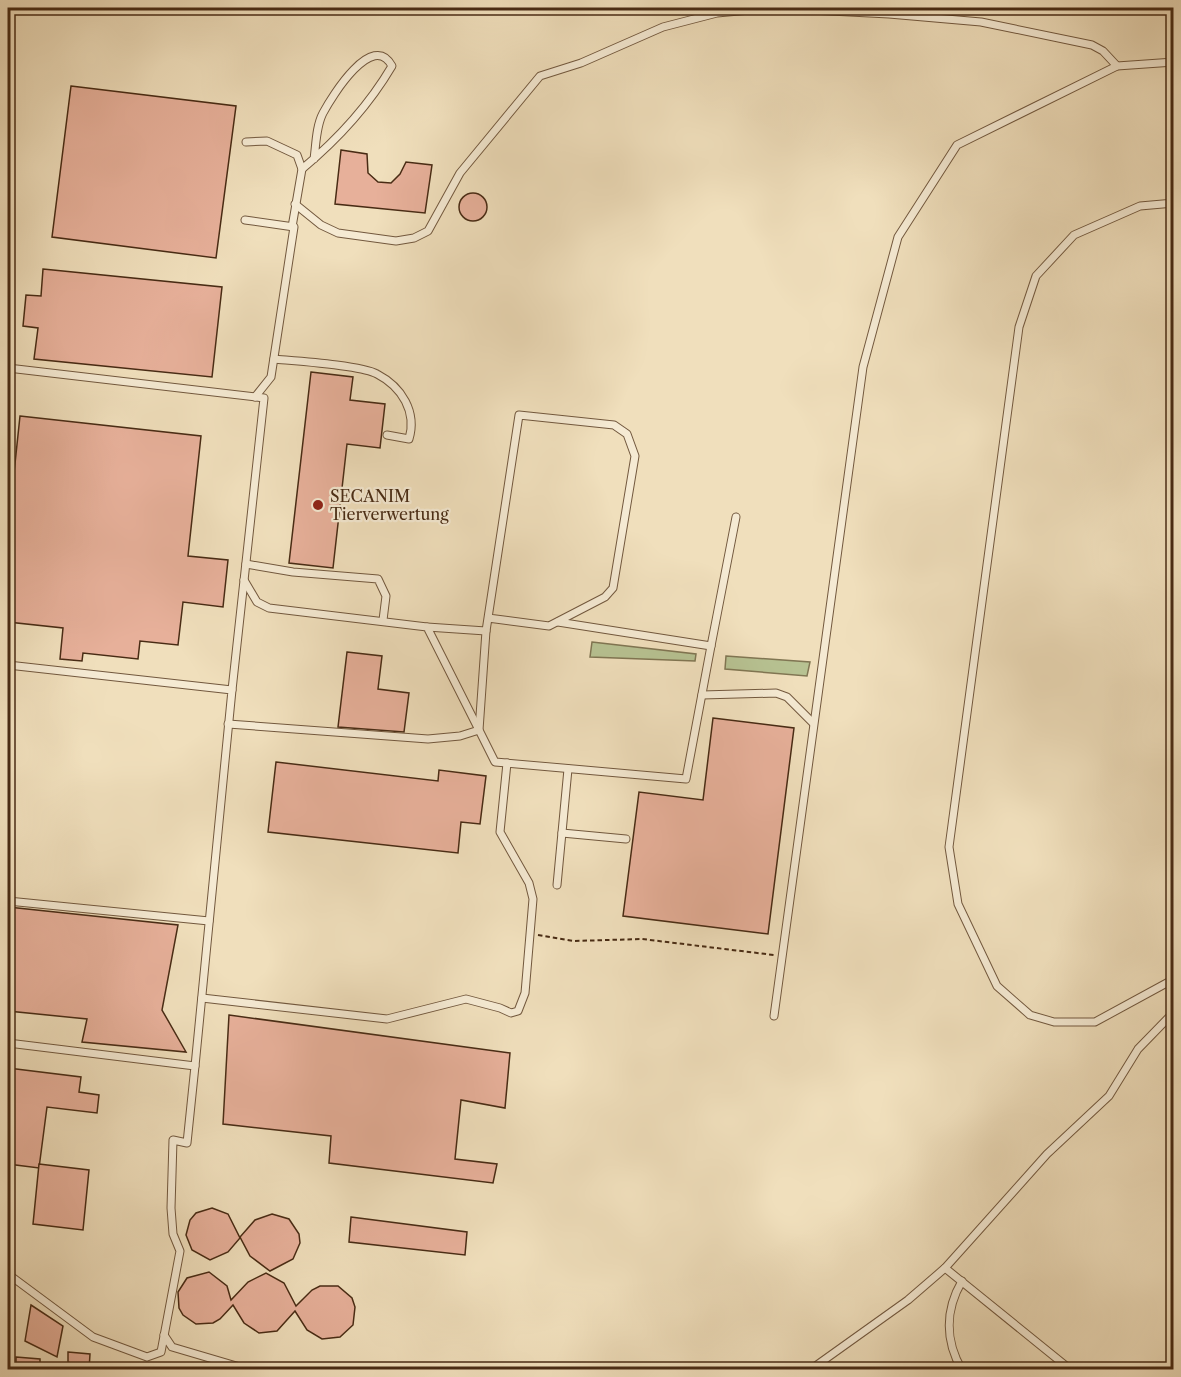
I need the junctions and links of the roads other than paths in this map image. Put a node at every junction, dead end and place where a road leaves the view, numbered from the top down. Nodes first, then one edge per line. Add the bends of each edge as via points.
1 (1173, 62) edge
2 (1117, 66) junction
3 (246, 142) dead end
4 (314, 159) junction
5 (302, 169) junction
6 (1173, 203) edge
7 (295, 204) junction
8 (245, 220) dead end
9 (292, 227) junction
10 (274, 359) junction
11 (8, 368) edge
12 (255, 397) junction
13 (387, 435) dead end
14 (736, 516) dead end
15 (246, 564) junction
16 (244, 580) junction
17 (488, 618) junction
18 (383, 620) junction
19 (558, 622) junction
20 (427, 627) junction
21 (486, 631) junction
22 (711, 646) junction
23 (8, 665) edge
24 (232, 690) junction
25 (702, 695) junction
26 (813, 723) junction
27 (228, 724) junction
28 (479, 730) junction
29 (507, 763) junction
30 (567, 769) junction
31 (562, 833) junction
32 (626, 839) dead end
33 (557, 885) dead end
34 (8, 901) edge
35 (209, 921) junction
36 (1173, 979) edge
37 (202, 998) junction
38 (1173, 1012) edge
39 (774, 1016) dead end
40 (8, 1043) edge
41 (195, 1066) junction
42 (945, 1268) junction
43 (8, 1274) edge
44 (962, 1281) junction
45 (164, 1335) junction
46 (250, 1370) edge
47 (810, 1370) edge
48 (962, 1370) edge
49 (1071, 1370) edge

1 - 2 lane
2 - 7 lane via 1092,45 981,22 771,8 717,13 663,27 540,76 460,173 428,231 414,238 396,241 338,233
2 - 26 lane via 957,145 898,237 863,367
3 - 5 lane via 267,141 297,155
4 - 4 lane via 333,143 384,79 392,66 389,59 370,56 353,69 321,115
4 - 5 lane
5 - 7 lane
6 - 36 lane via 1140,206 1074,234 1036,276 1019,327 949,847 958,904 992,976 997,986 1030,1015 1054,1022 1095,1022
7 - 9 lane
8 - 9 lane
9 - 10 lane
10 - 12 lane via 271,377
10 - 13 lane via 376,373 406,399 413,423 409,439
11 - 12 lane
12 - 15 lane via 264,398
14 - 22 lane
15 - 16 lane
15 - 18 lane via 378,579 386,596
16 - 18 lane via 257,602 269,608
16 - 24 lane
17 - 19 lane via 549,626
17 - 19 lane via 519,415 614,424 627,434 635,456 613,588 605,597
17 - 21 lane
18 - 20 lane
19 - 22 lane
20 - 21 lane
20 - 28 lane
21 - 28 lane
22 - 25 lane
23 - 24 lane
24 - 27 lane
25 - 26 lane via 776,693 787,697
25 - 30 lane via 686,779
26 - 39 lane
27 - 28 lane via 428,740
27 - 35 lane
28 - 29 lane via 495,762
29 - 30 lane
29 - 37 lane via 500,832 533,899 525,993 518,1011 511,1014 466,999 387,1019
30 - 31 lane
31 - 32 lane
31 - 33 lane
34 - 35 lane
35 - 37 lane
37 - 41 lane
38 - 42 lane via 1138,1049 1109,1096 1047,1154
40 - 41 lane
41 - 45 lane via 187,1143 173,1140 171,1208 173,1234 180,1251
42 - 44 lane
42 - 47 lane via 908,1300
43 - 45 lane via 93,1337 125,1350 147,1357 161,1352
44 - 48 lane via 951,1298 948,1332 952,1353
44 - 49 lane
45 - 46 lane via 172,1347

